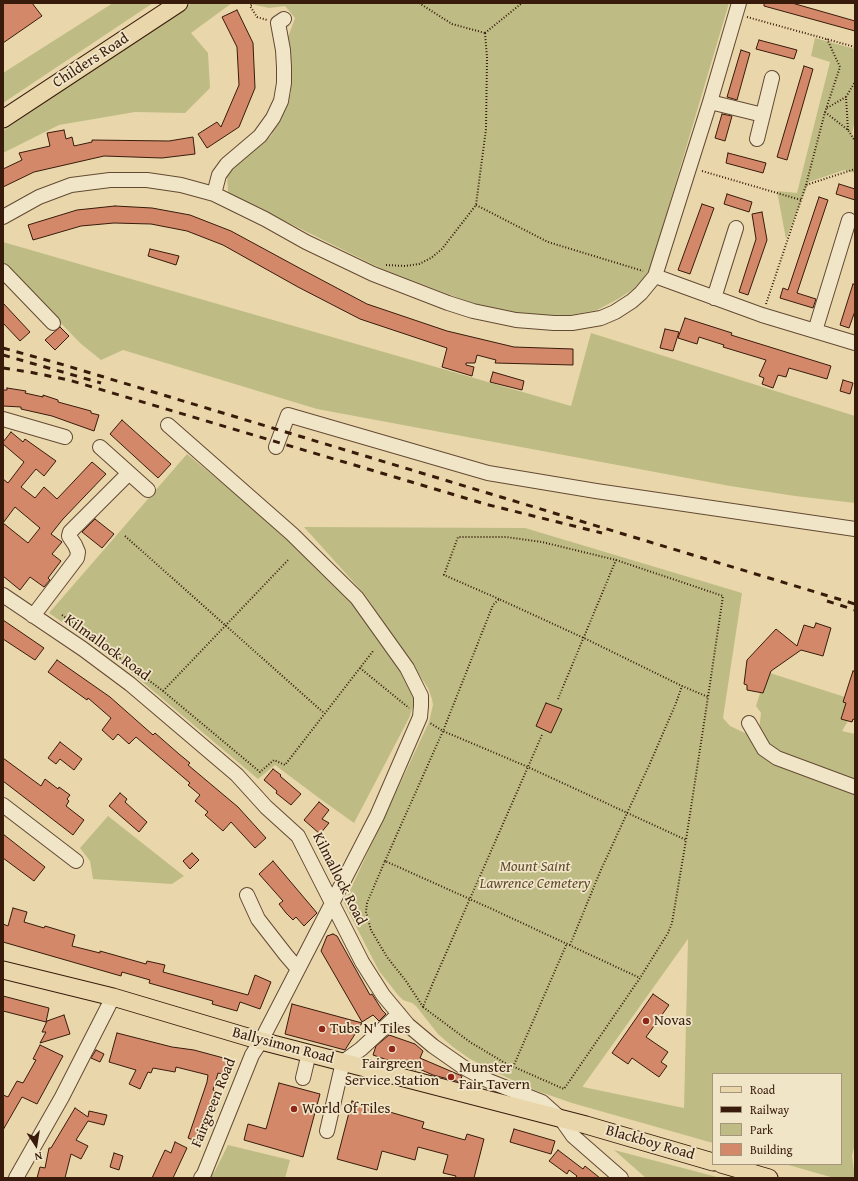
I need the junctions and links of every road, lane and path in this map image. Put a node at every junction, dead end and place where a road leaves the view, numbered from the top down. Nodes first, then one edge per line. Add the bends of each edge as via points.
1 (179, 3) edge
2 (254, 3) edge
3 (419, 3) edge
4 (522, 3) edge
5 (737, 8) edge
6 (281, 21) joint
7 (485, 33) junction
8 (827, 39) junction
9 (855, 47) edge
10 (772, 78) dead end
11 (855, 82) edge
12 (846, 97) junction
13 (710, 102) junction
14 (827, 108) junction
15 (825, 112) junction
16 (763, 115) junction
17 (3, 119) edge
18 (848, 130) junction
19 (757, 138) dead end
20 (855, 141) edge
21 (689, 168) junction
22 (855, 169) edge
23 (806, 185) junction
24 (214, 194) junction
25 (801, 200) junction
26 (476, 205) junction
27 (3, 217) edge
28 (849, 220) dead end
29 (736, 228) dead end
30 (3, 271) edge
31 (373, 274) junction
32 (655, 276) junction
33 (714, 298) junction
34 (762, 315) junction
35 (53, 323) dead end
36 (815, 331) junction
37 (855, 343) edge
38 (3, 419) edge
39 (168, 425) dead end
40 (65, 437) dead end
41 (100, 447) dead end
42 (276, 447) dead end
43 (129, 473) junction
44 (148, 490) dead end
45 (855, 529) edge
46 (125, 536) dead end
47 (289, 559) dead end
48 (616, 560) junction
49 (3, 595) edge
50 (499, 599) junction
51 (62, 614) dead end
52 (33, 616) junction
53 (226, 625) junction
54 (583, 638) junction
55 (373, 651) dead end
56 (360, 668) junction
57 (682, 686) junction
58 (163, 691) junction
59 (708, 697) junction
60 (558, 699) dead end
61 (324, 713) junction
62 (420, 717) junction
63 (749, 723) dead end
64 (443, 731) junction
65 (542, 735) dead end
66 (528, 767) junction
67 (855, 788) edge
68 (3, 805) edge
69 (628, 812) junction
70 (686, 840) junction
71 (76, 861) dead end
72 (385, 861) junction
73 (246, 895) dead end
74 (470, 899) junction
75 (333, 902) junction
76 (567, 943) junction
77 (570, 945) junction
78 (298, 969) junction
79 (3, 970) edge
80 (640, 978) junction
81 (113, 997) junction
82 (423, 1008) junction
83 (399, 1014) junction
84 (261, 1041) junction
85 (310, 1053) junction
86 (343, 1062) junction
87 (513, 1067) junction
88 (303, 1078) dead end
89 (561, 1119) junction
90 (586, 1125) joint
91 (327, 1131) dead end
92 (712, 1162) edge
93 (724, 1165) edge
94 (16, 1178) edge
95 (201, 1178) edge
96 (621, 1178) edge
97 (767, 1178) edge

1 - 17 main road, Childers Road
2 - 6 path via 250,6 257,17
3 - 7 path via 452,24
4 - 7 path
5 - 8 path
5 - 13 street
6 - 24 street via 284,67 281,101 260,136 228,164 219,176
7 - 26 path via 486,129
8 - 9 path
8 - 14 path via 840,67
10 - 16 street
11 - 12 path
12 - 14 path
12 - 18 path
13 - 16 street
13 - 21 street
14 - 15 path
15 - 18 path
15 - 23 path
16 - 19 street
18 - 20 path
21 - 25 path
21 - 32 street
22 - 23 path
23 - 25 path
24 - 27 street via 181,185 147,180 110,180 71,185 39,197
24 - 31 street
25 - 34 path
26 - 31 path via 442,249 431,258 419,264 381,266
26 - 32 path via 548,242
28 - 36 street
29 - 33 street
30 - 35 street
31 - 32 street via 473,311 516,320 554,323 589,321 608,315 641,293
32 - 33 street
33 - 34 street
34 - 36 street
36 - 37 street
38 - 40 street
39 - 62 street via 292,534 357,598 407,668 421,696
41 - 43 street
42 - 45 street via 288,415 488,473
43 - 44 street
43 - 52 street via 70,532 69,536 78,552 77,558
46 - 53 path
47 - 53 path
48 - 50 path via 542,542 506,537 458,537 444,575
48 - 54 path
48 - 59 path via 723,596
49 - 52 street, Kilmallock Road
50 - 54 path
50 - 64 path via 490,612
51 - 58 path
52 - 75 street, Kilmallock Road via 84,649 130,684 237,775 298,836
53 - 58 path
53 - 61 path
54 - 57 path
54 - 60 path
55 - 56 path
56 - 61 path
56 - 62 path
57 - 59 path
57 - 69 path
58 - 61 path via 260,772 274,760 285,764
59 - 70 path
62 - 75 street, Fairgreen Road via 377,816
63 - 67 street via 764,749 777,758
64 - 66 path
64 - 72 path
65 - 66 path
66 - 69 path
66 - 74 path
68 - 71 street
69 - 70 path
69 - 77 path
70 - 80 path via 672,923
72 - 74 path
72 - 82 path via 367,903 366,912 371,930 387,957
73 - 78 street via 258,919
74 - 76 path
74 - 82 path
75 - 78 street, Fairgreen Road
75 - 83 street, Kilmallock Road via 362,962 383,995
76 - 77 path
76 - 87 path
77 - 80 path
78 - 84 street, Fairgreen Road
79 - 81 main road, Ballysimon Road
80 - 87 path via 564,1090
81 - 84 main road, Ballysimon Road
81 - 94 street via 62,1097
82 - 87 path via 470,1042
83 - 86 street
83 - 89 street, Kilmallock Road via 433,1046 463,1067 488,1081 542,1102
84 - 85 main road, Ballysimon Road
84 - 95 street, Fairgreen Road via 252,1055
85 - 86 main road, Ballysimon Road
85 - 88 street
86 - 89 main road, Ballysimon Road
86 - 91 street
89 - 90 main road, Ballysimon Road
89 - 96 street, Kilmallock Road via 573,1136
90 - 92 main road, Blackboy Road
93 - 97 main road

